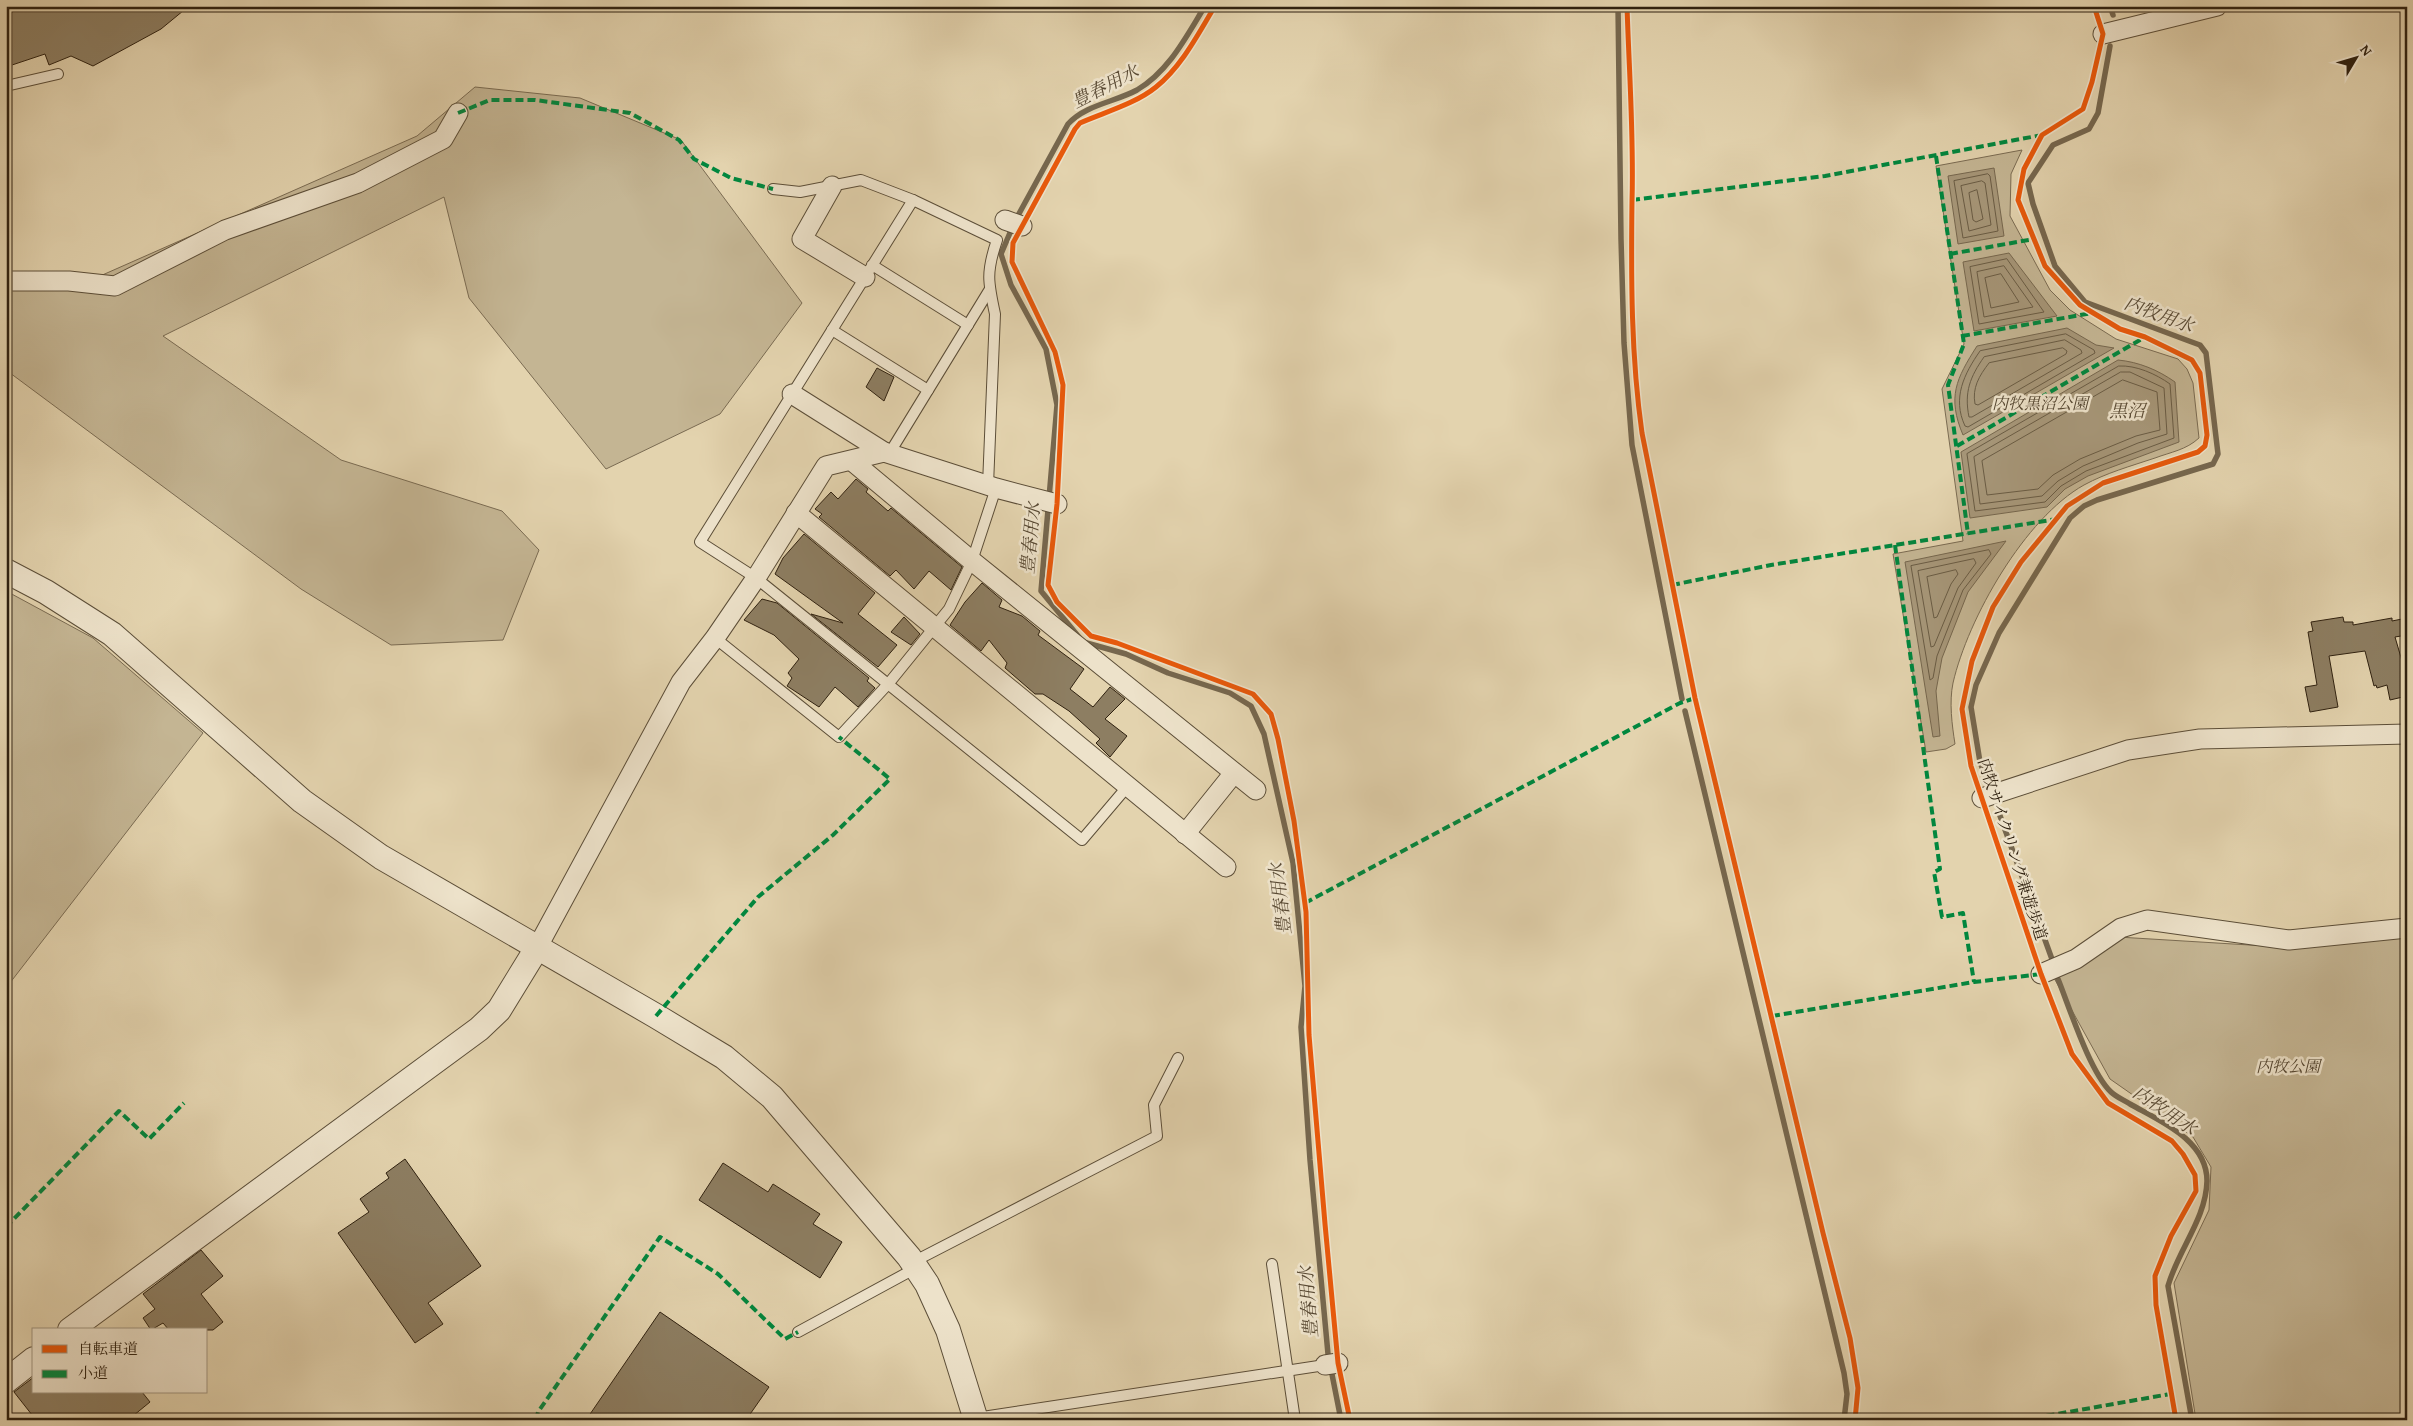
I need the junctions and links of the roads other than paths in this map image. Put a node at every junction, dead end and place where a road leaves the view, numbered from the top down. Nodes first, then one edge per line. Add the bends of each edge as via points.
1 (2217, 6) edge
2 (2103, 34) dead end
3 (58, 74) dead end
4 (6, 86) edge
5 (458, 113) dead end
6 (832, 186) junction
7 (773, 189) dead end
8 (913, 200) junction
9 (869, 271) junction
10 (6, 281) edge
11 (990, 289) junction
12 (968, 325) junction
13 (832, 330) junction
14 (928, 390) junction
15 (792, 394) junction
16 (886, 453) junction
17 (852, 461) junction
18 (992, 486) junction
19 (1057, 504) dead end
20 (796, 513) junction
21 (972, 561) junction
22 (6, 571) edge
23 (756, 578) junction
24 (935, 626) junction
25 (715, 638) junction
26 (889, 683) junction
27 (2407, 734) edge
28 (1234, 773) junction
29 (1127, 787) junction
30 (1256, 790) dead end
31 (1982, 798) dead end
32 (1185, 834) junction
33 (1226, 866) dead end
34 (2407, 928) edge
35 (537, 948) junction
36 (2041, 974) dead end
37 (1178, 1058) dead end
38 (1272, 1264) dead end
39 (914, 1265) junction
40 (73, 1328) edge
41 (798, 1332) dead end
42 (32, 1361) edge
43 (1331, 1364) dead end
44 (1288, 1371) junction
45 (6, 1381) edge
46 (976, 1419) edge
47 (1295, 1420) edge

1 - 2 street
3 - 4 lane
5 - 10 street via 443,139 358,183 225,230 115,286 69,281
6 - 7 lane via 800,192
6 - 8 lane via 861,180
6 - 9 street via 802,239
8 - 9 lane
8 - 11 lane via 997,240 988,264
9 - 12 lane
9 - 13 lane
11 - 12 lane
11 - 18 lane via 995,314
12 - 14 lane
13 - 14 lane
13 - 15 lane
14 - 16 lane
15 - 16 street
15 - 23 lane via 700,542
16 - 17 street
16 - 18 street
17 - 20 street via 826,466
17 - 21 street
18 - 19 street
18 - 21 lane
20 - 23 street
20 - 24 street
21 - 24 lane via 950,609
21 - 28 street
22 - 35 street via 112,634 302,801 340,830
23 - 25 street
23 - 26 lane
24 - 26 lane
24 - 29 street
25 - 26 lane via 839,737
25 - 35 street via 681,682
26 - 29 lane via 1082,840
27 - 31 street via 2200,739 2128,750
28 - 30 street
28 - 32 street
29 - 32 street
32 - 33 street
34 - 36 street via 2289,940 2147,920 2121,928 2076,959
35 - 39 street via 656,1016 748,1075 797,1124
35 - 40 street via 498,1010 479,1029
37 - 39 lane via 1154,1105 1157,1136
38 - 44 lane
39 - 41 lane
39 - 46 street via 927,1284 948,1330
42 - 45 street
43 - 44 lane
44 - 46 lane
44 - 47 lane

